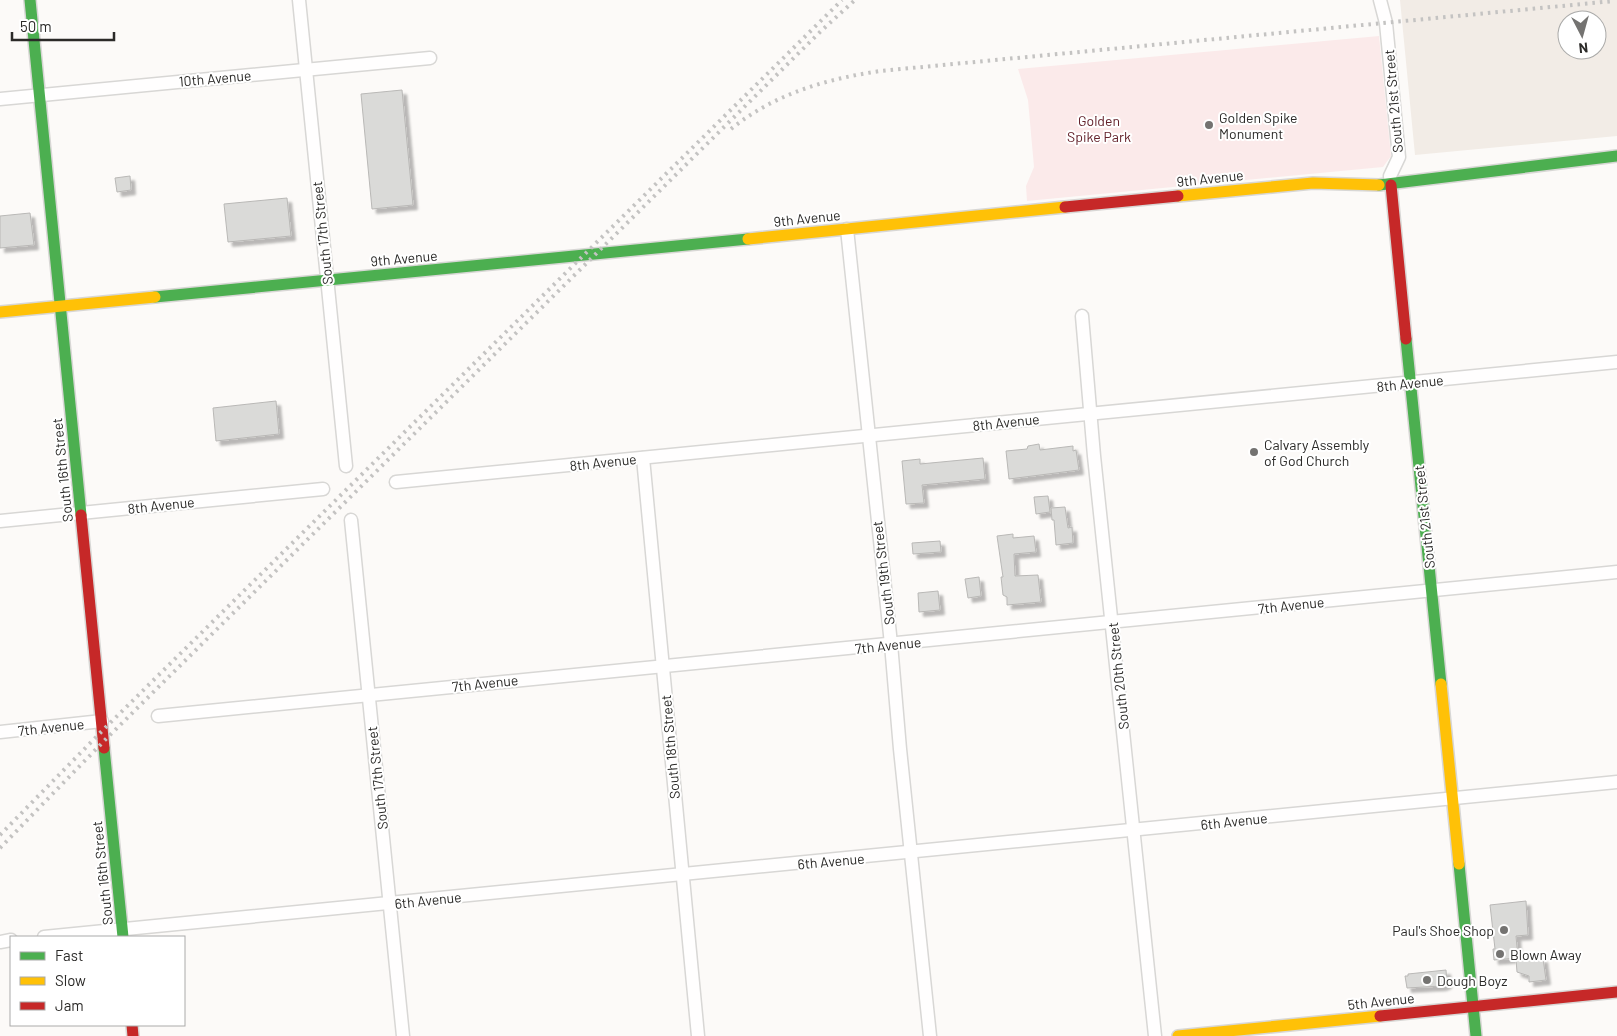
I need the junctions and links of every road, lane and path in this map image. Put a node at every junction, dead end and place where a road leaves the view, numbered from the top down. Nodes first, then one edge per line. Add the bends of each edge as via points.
1 (30, 0) edge
2 (300, 0) edge
3 (1380, 0) edge
4 (430, 58) dead end
5 (306, 69) junction
6 (39, 94) junction
7 (0, 98) edge
8 (1617, 156) edge
9 (1391, 185) junction
10 (847, 229) junction
11 (327, 280) junction
12 (61, 306) junction
13 (0, 312) edge
14 (1082, 316) dead end
15 (1617, 362) edge
16 (1411, 383) junction
17 (1091, 414) junction
18 (869, 436) junction
19 (643, 458) junction
20 (346, 466) dead end
21 (396, 482) dead end
22 (323, 489) dead end
23 (81, 513) junction
24 (351, 520) dead end
25 (0, 521) edge
26 (1617, 572) edge
27 (1432, 590) junction
28 (1112, 622) junction
29 (891, 644) junction
30 (662, 667) junction
31 (369, 695) junction
32 (158, 716) dead end
33 (102, 722) junction
34 (0, 732) edge
35 (1617, 782) edge
36 (1452, 798) junction
37 (1134, 831) junction
38 (911, 853) junction
39 (682, 875) junction
40 (390, 904) junction
41 (123, 934) edge
42 (70, 936) edge
43 (1617, 992) edge
44 (1473, 1006) junction
45 (403, 1036) edge
46 (698, 1036) edge
47 (930, 1036) edge
48 (1155, 1036) edge
49 (1178, 1036) edge
50 (1476, 1036) edge

1 - 6 main road, South 16th Street
2 - 5 street, South 17th Street
3 - 9 street, South 21st Street via 1386,23 1399,157 1390,176
4 - 5 street, 10th Avenue
5 - 6 street, 10th Avenue
5 - 11 street, South 17th Street
6 - 7 street, 10th Avenue
6 - 12 main road, South 16th Street
8 - 9 main road, 9th Avenue
9 - 10 main road, 9th Avenue via 1313,183
9 - 16 main road, South 21st Street
10 - 11 main road, 9th Avenue
10 - 18 street, South 19th Street
11 - 12 main road, 9th Avenue
11 - 20 street, South 17th Street
12 - 13 main road, 9th Avenue
12 - 23 main road, South 16th Street
14 - 17 street, South 20th Street
15 - 16 street, 8th Avenue
16 - 17 street, 8th Avenue
16 - 27 main road, South 21st Street
17 - 18 street, 8th Avenue
17 - 28 street, South 20th Street
18 - 19 street, 8th Avenue
18 - 29 street, South 19th Street
19 - 21 street, 8th Avenue
19 - 30 street, South 18th Street
22 - 23 street, 8th Avenue
23 - 25 street, 8th Avenue
23 - 33 main road, South 16th Street
24 - 31 street, South 17th Street
26 - 27 street, 7th Avenue
27 - 28 street, 7th Avenue
27 - 36 main road, South 21st Street
28 - 29 street, 7th Avenue
28 - 37 street, South 20th Street
29 - 30 street, 7th Avenue
29 - 38 street, South 19th Street
30 - 31 street, 7th Avenue
30 - 39 street, South 18th Street
31 - 32 street, 7th Avenue
31 - 40 street, South 17th Street
33 - 34 street, 7th Avenue
33 - 41 main road, South 16th Street
35 - 36 street, 6th Avenue
36 - 37 street, 6th Avenue
36 - 44 main road, South 21st Street
37 - 38 street, 6th Avenue
37 - 48 street, South 20th Street
38 - 39 street, 6th Avenue
38 - 47 street, South 19th Street
39 - 40 street, 6th Avenue
39 - 46 street, South 18th Street
40 - 41 street, 6th Avenue
40 - 45 street, South 17th Street
41 - 42 street, 6th Avenue
43 - 44 main road, 5th Avenue
44 - 49 main road, 5th Avenue
44 - 50 main road, South 21st Street

